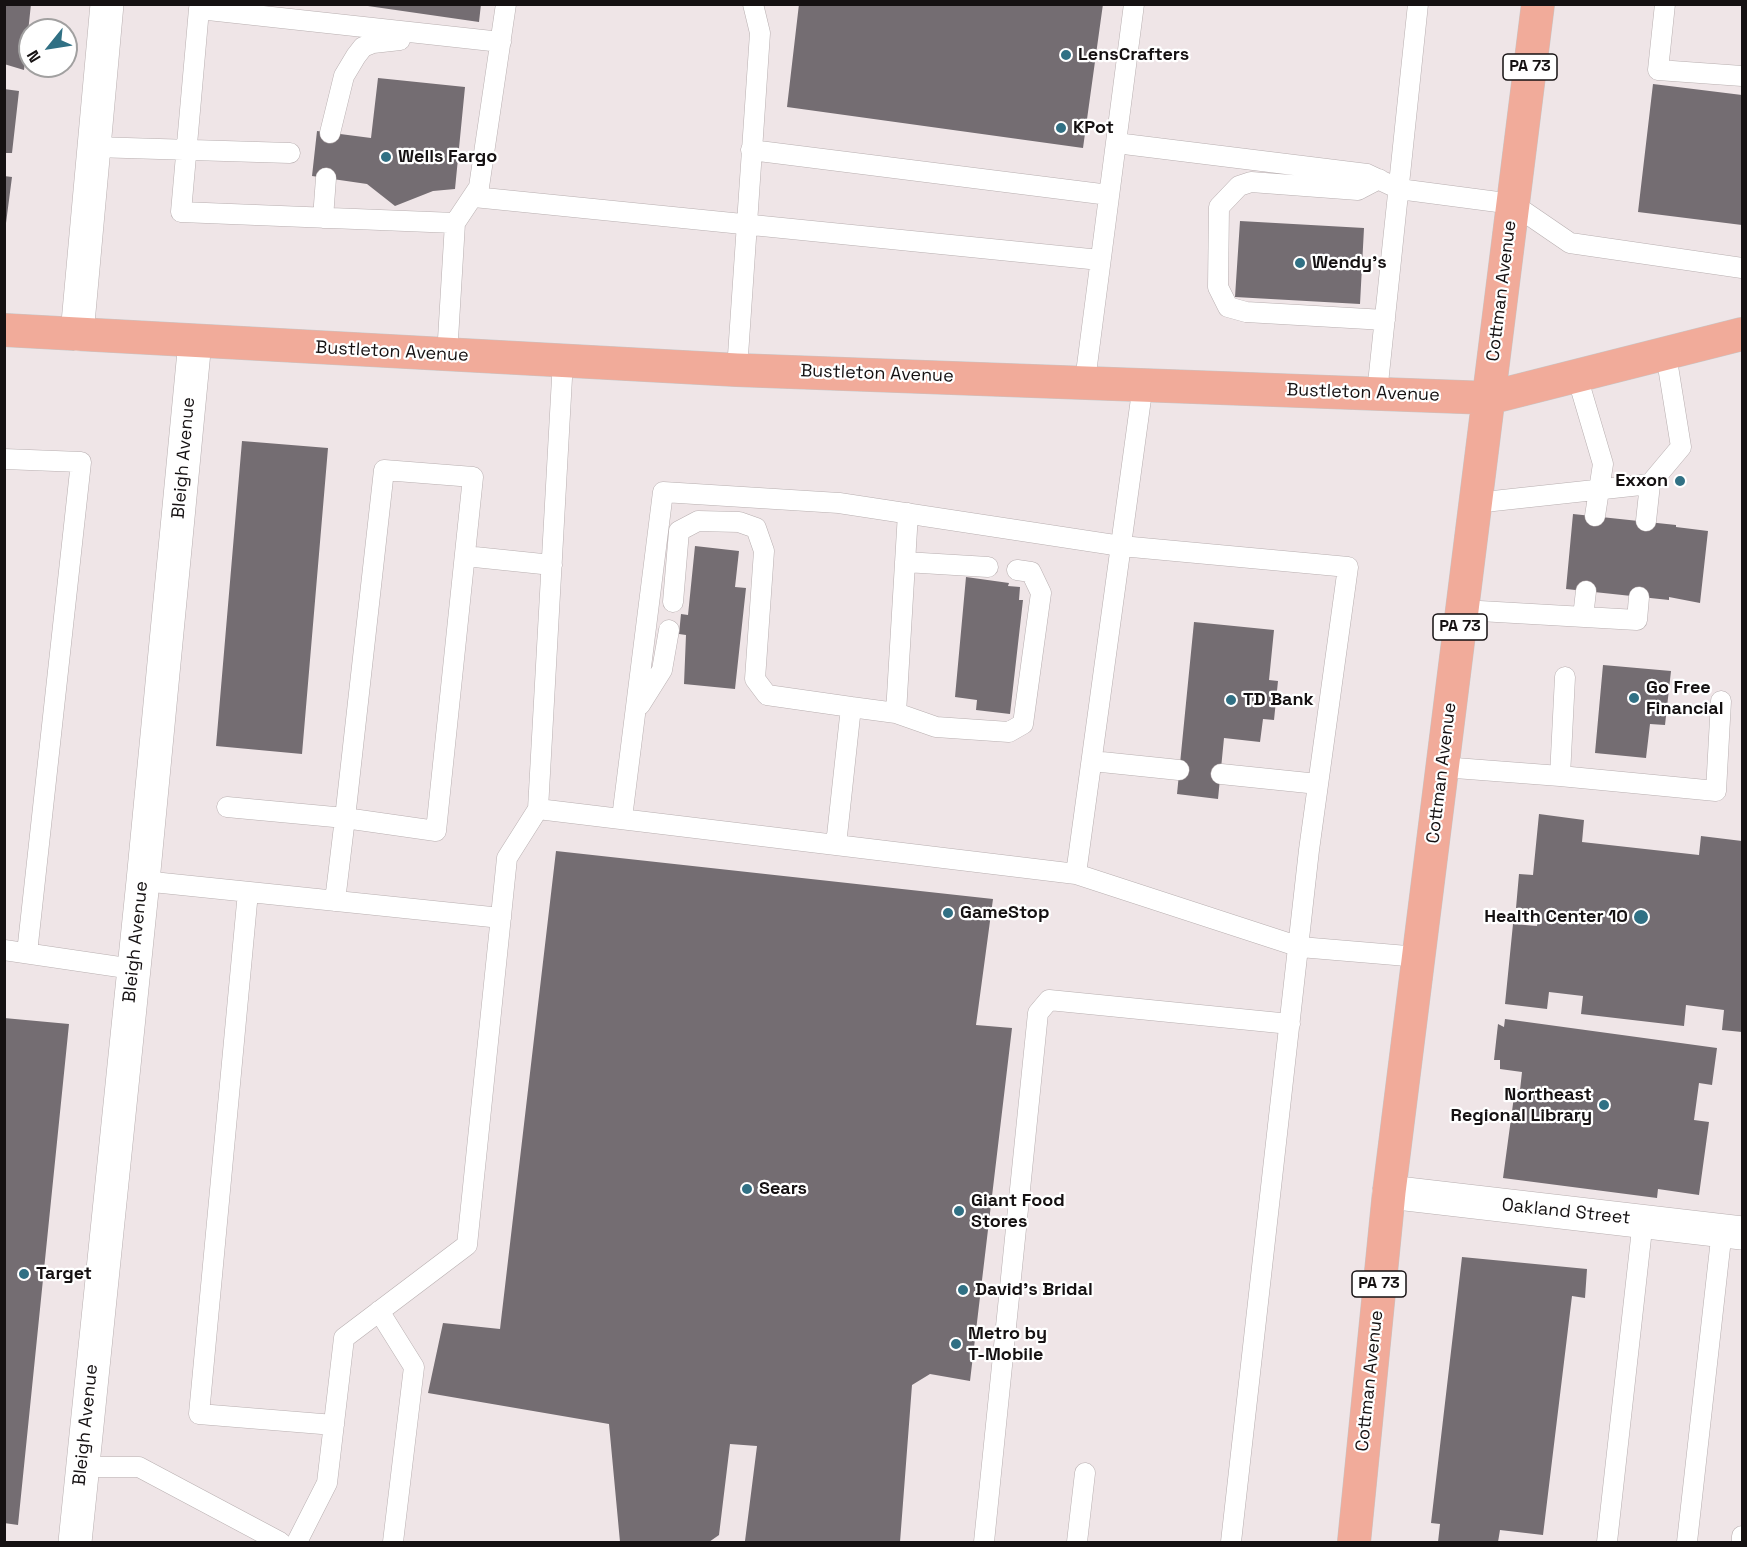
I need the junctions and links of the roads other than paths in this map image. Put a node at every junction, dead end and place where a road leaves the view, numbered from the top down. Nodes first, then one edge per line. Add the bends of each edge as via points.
1 (107, 4) edge
2 (507, 4) edge
3 (753, 4) edge
4 (1134, 4) edge
5 (1418, 4) edge
6 (1538, 4) edge
7 (1665, 4) edge
8 (199, 7) edge
9 (501, 47) junction
10 (1743, 76) edge
11 (330, 133) dead end
12 (1116, 143) junction
13 (94, 147) junction
14 (187, 150) junction
15 (751, 150) junction
16 (290, 153) dead end
17 (326, 178) dead end
18 (1380, 179) junction
19 (1398, 189) junction
20 (1109, 195) junction
21 (474, 197) junction
22 (1513, 204) junction
23 (323, 218) junction
24 (455, 224) junction
25 (747, 225) junction
26 (1100, 260) junction
27 (1743, 268) edge
28 (1385, 320) junction
29 (4, 330) edge
30 (77, 334) junction
31 (1743, 334) edge
32 (195, 340) junction
33 (1666, 354) junction
34 (447, 356) junction
35 (563, 360) junction
36 (737, 370) junction
37 (1577, 376) junction
38 (1085, 381) junction
39 (1143, 384) junction
40 (1377, 393) junction
41 (1489, 398) junction
42 (4, 459) edge
43 (1650, 484) junction
44 (1598, 490) junction
45 (1475, 503) junction
46 (908, 513) junction
47 (1595, 516) dead end
48 (1646, 521) dead end
49 (1121, 546) junction
50 (465, 556) junction
51 (905, 562) junction
52 (552, 565) junction
53 (988, 567) dead end
54 (1017, 570) dead end
55 (1586, 591) dead end
56 (1639, 597) dead end
57 (674, 602) dead end
58 (1462, 610) junction
59 (1583, 617) junction
60 (669, 630) dead end
61 (1566, 677) dead end
62 (1721, 701) dead end
63 (851, 707) junction
64 (638, 708) junction
65 (896, 713) junction
66 (1092, 761) junction
67 (1442, 767) junction
68 (1179, 770) dead end
69 (1221, 774) dead end
70 (1560, 776) junction
71 (1318, 784) junction
72 (227, 807) dead end
73 (538, 809) junction
74 (345, 818) junction
75 (622, 818) junction
76 (836, 845) junction
77 (1076, 874) junction
78 (143, 881) junction
79 (248, 892) junction
80 (335, 901) junction
81 (501, 918) junction
82 (1300, 947) junction
83 (4, 950) edge
84 (27, 953) junction
85 (1419, 957) junction
86 (133, 969) junction
87 (1290, 1023) junction
88 (1389, 1192) junction
89 (1643, 1220) junction
90 (1732, 1232) edge
91 (380, 1311) junction
92 (334, 1425) junction
93 (81, 1467) junction
94 (1085, 1473) dead end
95 (1743, 1536) edge
96 (75, 1542) edge
97 (280, 1542) edge
98 (297, 1542) edge
99 (393, 1542) edge
100 (984, 1542) edge
101 (1077, 1542) edge
102 (1231, 1542) edge
103 (1354, 1542) edge
104 (1607, 1542) edge
105 (1687, 1542) edge
106 (1742, 1542) edge

1 - 13 street
2 - 9 lane
3 - 15 lane via 760,33
4 - 12 lane
5 - 19 lane
6 - 22 main road, Cottman Avenue / PA 73
7 - 10 lane via 1658,69
8 - 9 lane
8 - 14 lane
9 - 11 lane via 391,39 363,47 349,65
9 - 21 lane via 479,187
12 - 18 lane via 1367,174
12 - 20 lane
13 - 14 lane
13 - 30 street
14 - 16 lane
14 - 23 lane via 181,212
15 - 20 lane
15 - 25 lane
17 - 23 lane
18 - 19 lane
18 - 28 lane via 1358,190 1251,182 1239,186 1219,207 1218,287 1228,307 1246,312
19 - 22 lane
19 - 28 lane
20 - 26 lane
21 - 24 lane
21 - 25 lane
22 - 27 lane via 1570,243
22 - 41 main road, Cottman Avenue / PA 73
23 - 24 lane
24 - 34 lane
25 - 26 lane
25 - 36 lane
26 - 38 lane
28 - 40 lane
29 - 30 main road, Bustleton Avenue
30 - 32 main road, Bustleton Avenue
31 - 33 main road, Bustleton Avenue
32 - 34 main road, Bustleton Avenue
32 - 78 street, Bleigh Avenue
33 - 37 main road, Bustleton Avenue
33 - 43 lane via 1681,447
34 - 35 main road, Bustleton Avenue
35 - 36 main road, Bustleton Avenue
35 - 52 lane
36 - 38 main road, Bustleton Avenue
37 - 41 main road, Bustleton Avenue
37 - 44 lane via 1603,464
38 - 39 main road, Bustleton Avenue
39 - 40 main road, Bustleton Avenue
39 - 49 lane
40 - 41 main road, Bustleton Avenue
41 - 45 main road, Cottman Avenue / PA 73
42 - 84 lane via 81,462
43 - 44 lane
43 - 48 lane
44 - 45 lane
44 - 47 lane
45 - 58 main road, Cottman Avenue / PA 73
46 - 49 lane
46 - 51 lane
46 - 64 lane via 832,503 663,492
49 - 66 lane
49 - 71 lane via 1348,567
50 - 52 lane
50 - 74 lane via 436,831
50 - 74 lane via 473,477 384,470
51 - 53 lane
51 - 65 lane
52 - 73 lane
54 - 65 lane via 1031,572 1041,593 1023,724 1009,732 936,727
55 - 59 lane
56 - 59 lane via 1637,620
57 - 63 lane via 679,531 698,521 739,522 756,528 764,551 755,679 767,695
58 - 59 lane
58 - 67 main road, Cottman Avenue / PA 73
60 - 64 lane via 662,670
61 - 70 lane
62 - 70 lane via 1716,791
63 - 65 lane
63 - 76 lane
64 - 75 lane
66 - 68 lane
66 - 77 lane
67 - 70 lane
67 - 85 main road, Cottman Avenue / PA 73
69 - 71 lane
71 - 82 lane
72 - 74 lane
73 - 75 lane
73 - 81 lane via 507,858
74 - 80 lane
75 - 76 lane
76 - 77 lane
77 - 82 lane
78 - 79 lane
78 - 86 street, Bleigh Avenue
79 - 80 lane
79 - 92 lane via 199,1414
80 - 81 lane
81 - 91 lane via 467,1245
82 - 85 lane
82 - 87 lane
83 - 84 lane
84 - 86 lane
85 - 88 main road, Cottman Avenue / PA 73
86 - 93 street, Bleigh Avenue
87 - 100 lane via 1049,1000 1038,1013
87 - 102 lane
88 - 89 street, Oakland Street
88 - 103 main road, Cottman Avenue / PA 73
89 - 90 street, Oakland Street
89 - 104 lane
90 - 105 lane
91 - 92 lane via 344,1338
91 - 99 lane via 414,1367
92 - 98 lane via 327,1483
93 - 96 street, Bleigh Avenue
93 - 97 lane via 139,1467
94 - 101 lane
95 - 106 lane

